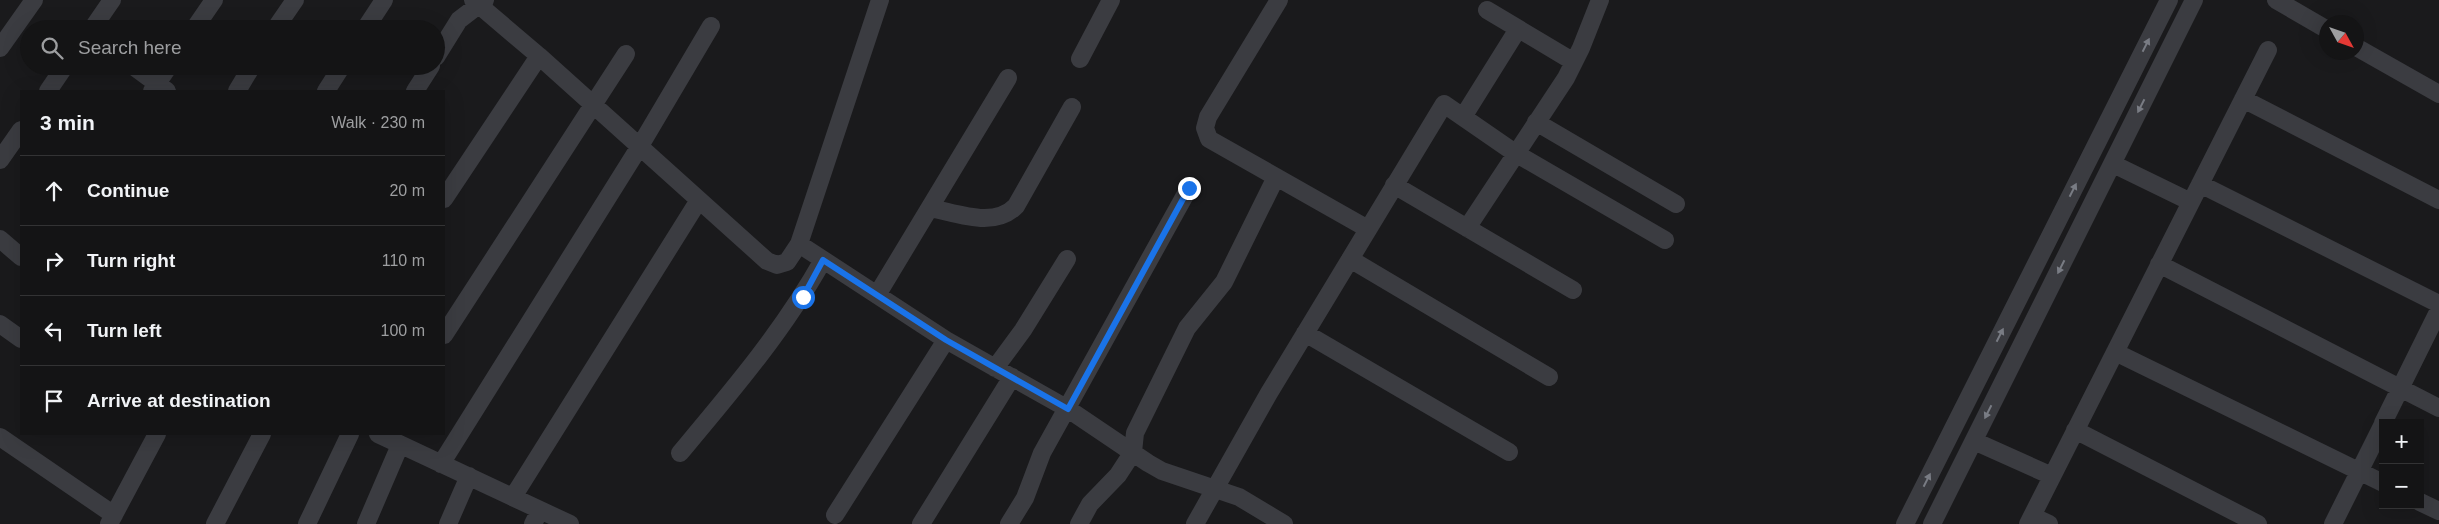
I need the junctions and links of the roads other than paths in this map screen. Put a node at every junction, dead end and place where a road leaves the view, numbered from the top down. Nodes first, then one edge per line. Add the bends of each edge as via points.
1 (34, 0) edge
2 (112, 0) edge
3 (214, 0) edge
4 (295, 0) edge
5 (384, 0) edge
6 (880, 0) edge
7 (1110, 0) edge
8 (1279, 0) edge
9 (1600, 0) edge
10 (2169, 0) edge
11 (2194, 0) edge
12 (2276, 0) edge
13 (479, 2) edge
14 (1487, 10) dead end
15 (98, 20) edge
16 (200, 20) edge
17 (281, 20) edge
18 (371, 20) edge
19 (711, 26) dead end
20 (2319, 26) edge
21 (1518, 29) junction
22 (2, 42) edge
23 (445, 43) edge
24 (2268, 50) dead end
25 (2364, 52) edge
26 (626, 54) dead end
27 (539, 56) junction
28 (1080, 59) dead end
29 (1574, 62) junction
30 (59, 75) edge
31 (143, 75) edge
32 (165, 75) edge
33 (247, 75) edge
34 (336, 75) edge
35 (425, 75) edge
36 (1008, 78) dead end
37 (159, 89) edge
38 (49, 90) edge
39 (238, 90) edge
40 (327, 90) edge
41 (416, 90) edge
42 (2439, 94) edge
43 (2243, 99) junction
44 (594, 105) junction
45 (1072, 107) dead end
46 (1463, 117) junction
47 (1536, 122) junction
48 (20, 131) edge
49 (640, 146) junction
50 (1516, 153) junction
51 (0, 160) edge
52 (2113, 164) junction
53 (1276, 177) junction
54 (2200, 184) junction
55 (1394, 185) junction
56 (1189, 188) dead end
57 (445, 197) edge
58 (700, 200) junction
59 (2439, 200) edge
60 (2191, 202) junction
61 (1676, 204) dead end
62 (930, 208) junction
63 (1467, 228) junction
64 (2054, 228) junction
65 (1368, 229) junction
66 (2075, 238) junction
67 (0, 239) edge
68 (1665, 240) dead end
69 (799, 244) junction
70 (20, 257) edge
71 (1067, 259) dead end
72 (1350, 259) junction
73 (823, 260) junction
74 (2159, 264) junction
75 (1573, 290) dead end
76 (877, 295) junction
77 (2439, 304) edge
78 (2439, 310) edge
79 (0, 324) edge
80 (1305, 333) junction
81 (445, 334) edge
82 (20, 338) edge
83 (946, 340) junction
84 (2115, 352) junction
85 (995, 368) junction
86 (1012, 377) junction
87 (1549, 377) dead end
88 (2400, 388) junction
89 (2439, 408) edge
90 (1068, 409) junction
91 (2385, 419) edge
92 (2075, 430) junction
93 (2379, 431) edge
94 (156, 435) edge
95 (261, 435) edge
96 (350, 435) edge
97 (381, 435) edge
98 (0, 437) edge
99 (1974, 441) junction
100 (400, 445) junction
101 (1133, 452) junction
102 (1509, 452) dead end
103 (1941, 452) junction
104 (680, 453) dead end
105 (1963, 461) junction
106 (441, 464) junction
107 (2359, 472) junction
108 (468, 476) junction
109 (2052, 476) junction
110 (2379, 482) edge
111 (1215, 488) junction
112 (513, 498) junction
113 (2424, 504) edge
114 (2439, 511) edge
115 (835, 516) dead end
116 (536, 517) edge
117 (112, 520) edge
118 (2030, 520) edge
119 (215, 524) edge
120 (307, 524) edge
121 (366, 524) edge
122 (448, 524) edge
123 (570, 524) edge
124 (921, 524) edge
125 (1009, 524) edge
126 (1079, 524) edge
127 (1195, 524) edge
128 (1284, 524) edge
129 (1905, 524) edge
130 (1932, 524) edge
131 (2049, 524) edge
132 (2258, 524) edge
133 (2333, 524) edge

1 - 22 street
2 - 15 street
3 - 16 street
4 - 17 street
5 - 18 street
6 - 69 street
7 - 28 street
8 - 53 street via 1208,117 1205,128 1209,139
9 - 29 street
64 -> 10 street
11 -> 52 street
12 - 20 street
13 - 23 street via 459,20
13 - 27 street
14 - 21 street
19 - 49 street
21 - 29 street
21 - 46 street
24 - 43 street
25 - 42 street
26 - 44 street
27 - 44 street
27 - 57 street
29 - 47 street
30 - 38 street
31 - 37 street
32 - 37 street
33 - 39 street
34 - 40 street
35 - 41 street
36 - 62 street
43 - 54 street
43 - 59 street
44 - 49 street
44 - 81 street
45 - 62 street via 1010,213 987,219
46 - 50 street
46 - 55 street via 1444,104
47 - 50 street
47 - 61 street
48 - 51 street
49 - 58 street
49 - 106 street
50 - 63 street
50 - 68 street
52 - 60 street
52 - 66 street
53 - 65 street
53 - 101 street via 1224,282 1187,328 1135,433
54 - 60 street
54 - 77 street
55 - 63 street
55 - 65 street
56 - 90 street
58 - 69 street via 767,261 777,265 787,262
58 - 112 street
60 - 74 street
62 - 76 street
63 - 75 street
64 - 66 street
103 -> 64 street
65 - 72 street
66 -> 99 street
67 - 70 street
69 - 73 street
71 - 85 street
72 - 80 street
72 - 87 street
73 - 76 street
73 - 104 street via 803,297 773,340
74 - 84 street
74 - 88 street
76 - 83 street
78 - 88 street
79 - 82 street
80 - 102 street
80 - 111 street
83 - 85 street
83 - 115 street
84 - 92 street
84 - 107 street
85 - 86 street
86 - 90 street
86 - 124 street
88 - 89 street
88 - 91 street
90 - 101 street
90 - 125 street via 1042,453 1025,498
92 - 109 street
92 - 132 street
93 - 107 street
94 - 117 street
95 - 119 street
96 - 120 street
97 - 100 street
98 - 117 street
99 - 105 street
99 - 109 street
100 - 106 street
100 - 121 street
101 - 111 street via 1162,470
101 - 126 street via 1118,475 1090,504
103 - 105 street
129 -> 103 street
105 - 130 street
106 - 108 street
107 - 110 street
107 - 133 street
108 - 112 street
108 - 122 street
109 - 118 street
111 - 127 street
111 - 128 street via 1238,497
112 - 116 street
113 - 114 street
116 - 123 street
118 - 131 street

